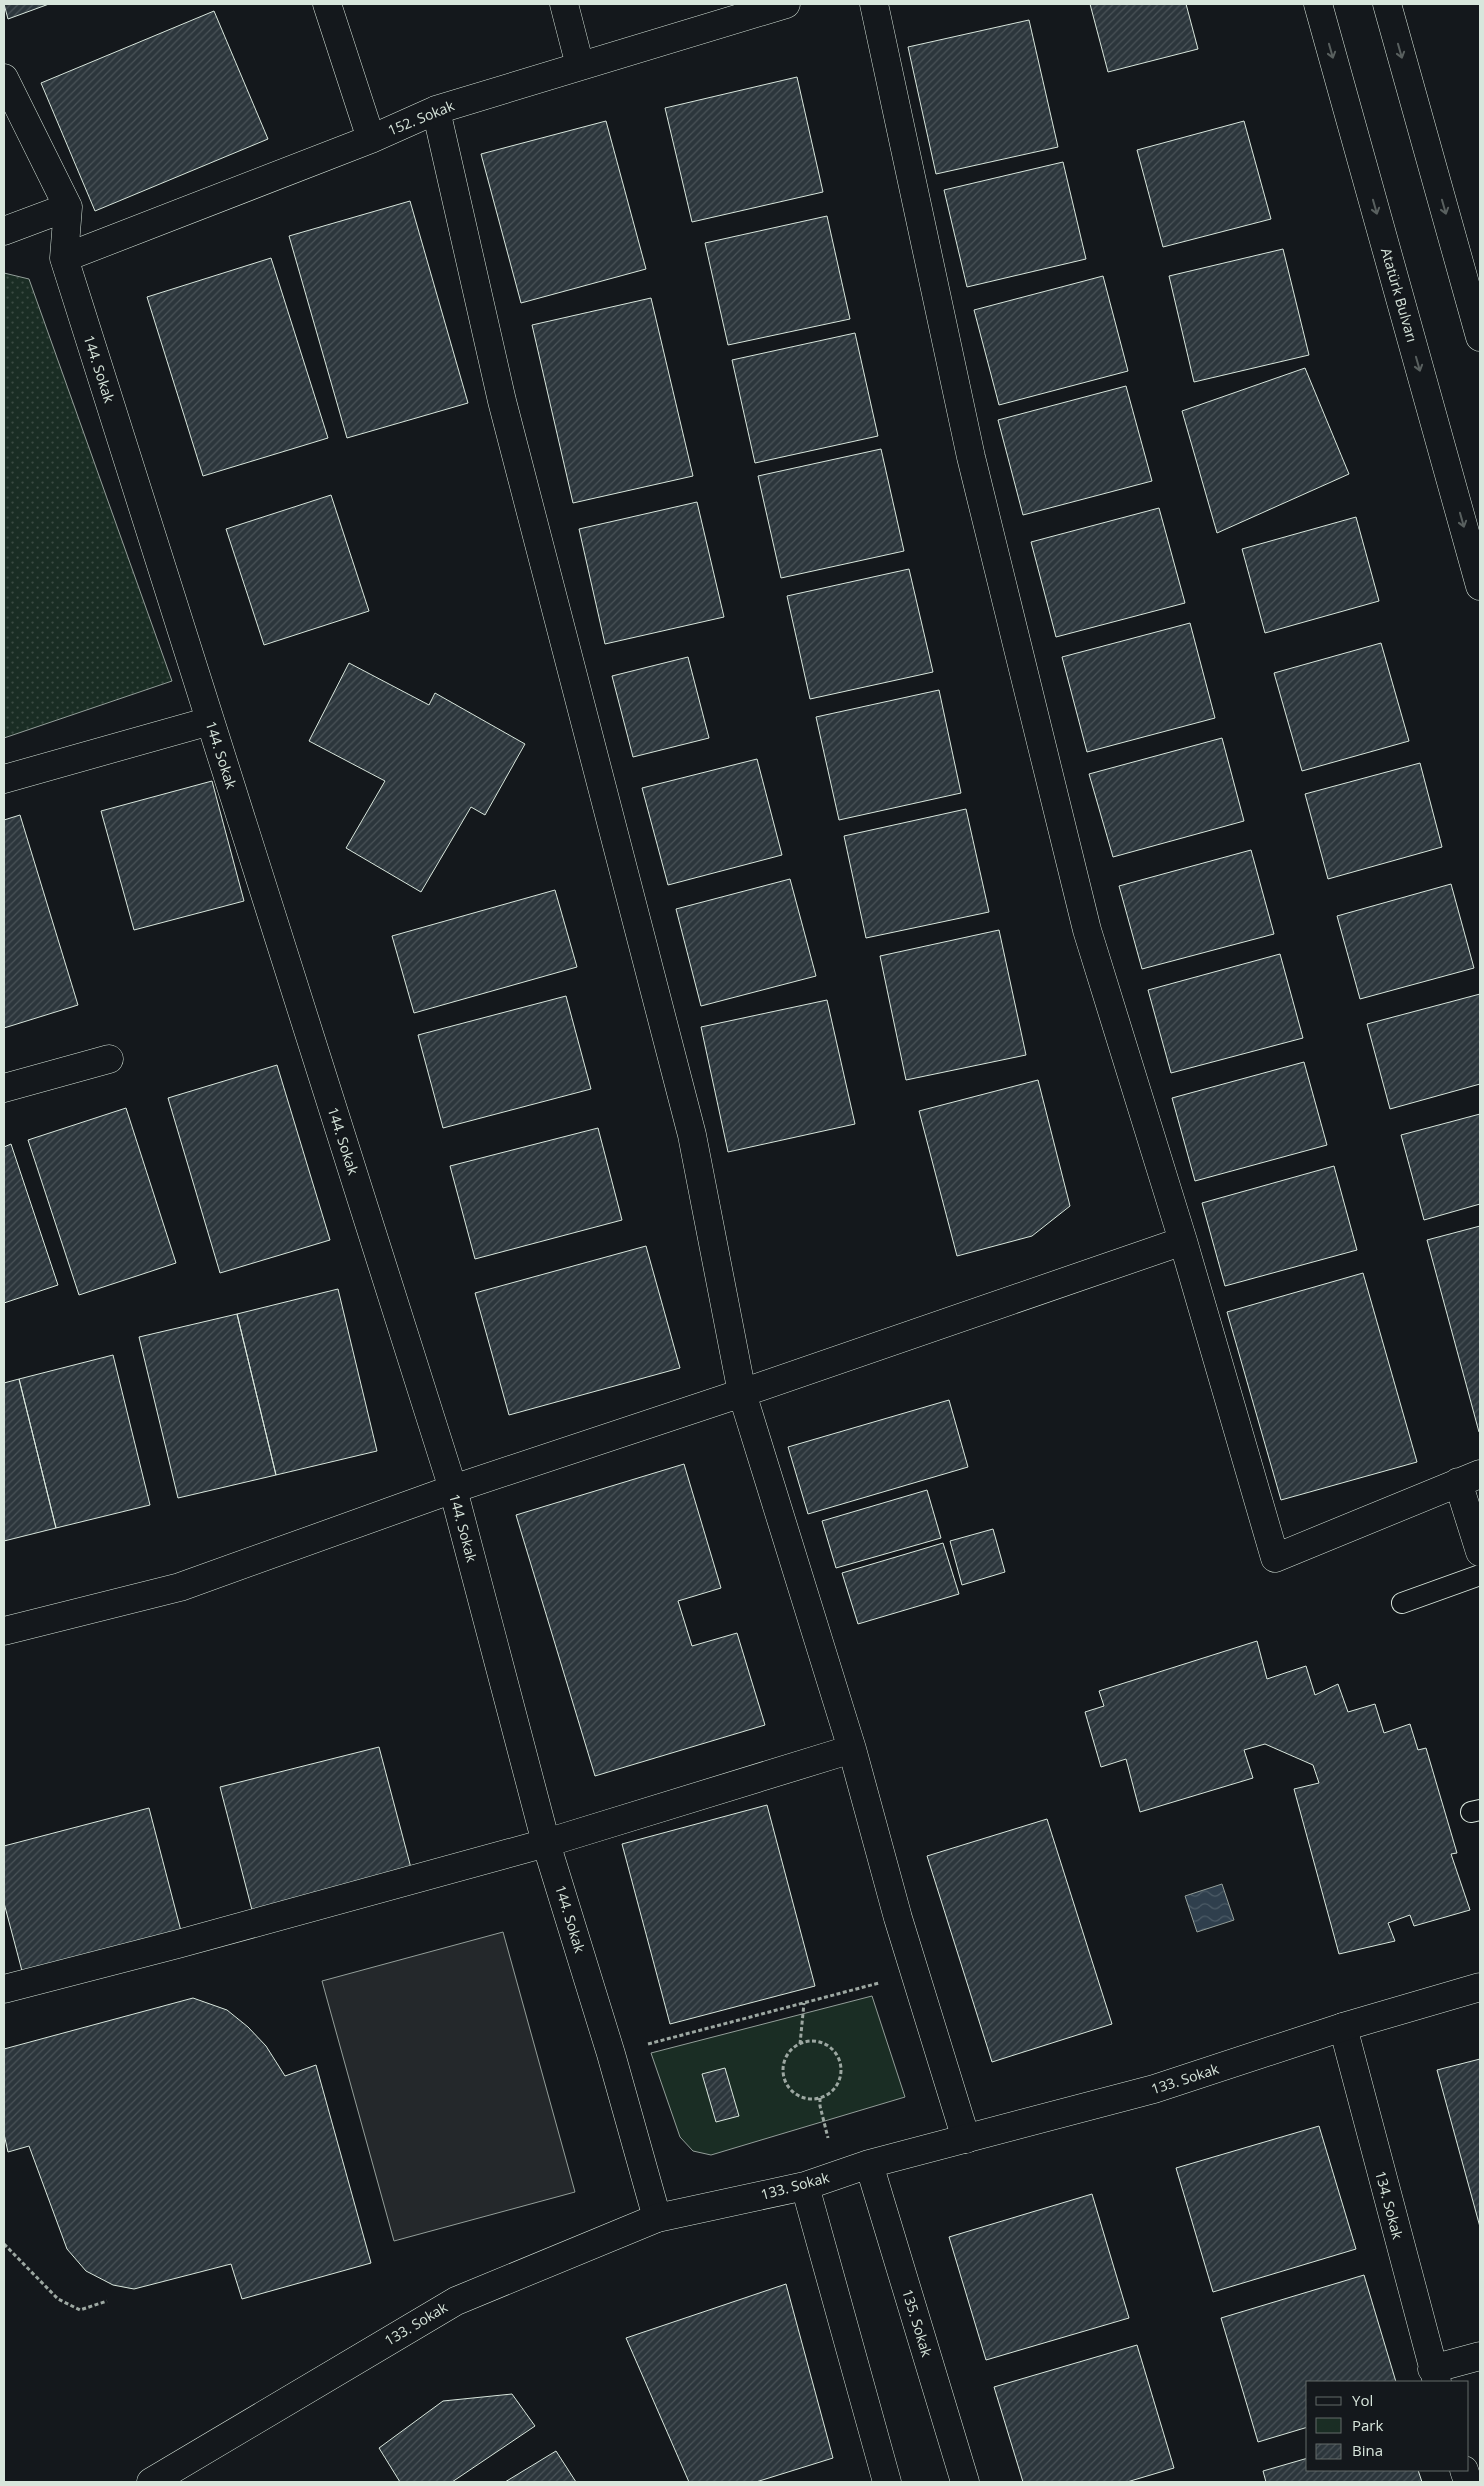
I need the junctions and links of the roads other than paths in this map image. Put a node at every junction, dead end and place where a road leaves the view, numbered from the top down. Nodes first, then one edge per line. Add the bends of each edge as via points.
1 (327, 4) edge
2 (564, 4) edge
3 (786, 4) edge
4 (874, 4) edge
5 (1318, 4) edge
6 (1387, 4) edge
7 (580, 66) junction
8 (4, 78) edge
9 (436, 110) junction
10 (371, 139) junction
11 (68, 207) junction
12 (4, 231) edge
13 (64, 258) junction
14 (1480, 337) edge
15 (1480, 586) edge
16 (210, 721) junction
17 (4, 779) edge
18 (110, 1059) dead end
19 (4, 1088) edge
20 (1183, 1241) junction
21 (742, 1393) junction
22 (1469, 1478) edge
23 (453, 1489) junction
24 (1480, 1552) edge
25 (1480, 1575) edge
26 (1402, 1603) dead end
27 (4, 1631) edge
28 (852, 1749) junction
29 (546, 1843) junction
30 (1480, 1987) edge
31 (4, 1989) edge
32 (1343, 2027) junction
33 (966, 2139) junction
34 (869, 2164) junction
35 (805, 2186) junction
36 (657, 2218) junction
37 (1480, 2356) edge
38 (1434, 2376) edge
39 (151, 2482) edge
40 (887, 2482) edge
41 (965, 2482) edge

1 - 10 main road
2 - 7 main road
3 - 7 main road, 152. Sokak
4 - 20 main road via 971,457 1087,930
5 -> 15 main road, Atatürk Bulvarı
6 -> 14 main road
7 - 9 main road, 152. Sokak
8 - 11 main road
9 - 10 main road, 152. Sokak
9 - 21 main road via 502,401 692,1135
10 - 13 main road, 152. Sokak
11 - 12 main road
11 - 13 main road, 144. Sokak
13 - 16 main road, 144. Sokak
16 - 17 main road
16 - 23 main road, 144. Sokak
18 - 19 main road
20 - 21 main road
20 - 22 main road via 1275,1558
21 - 23 main road
21 - 28 main road
22 - 24 main road
23 - 27 main road via 180,1587
23 - 29 main road, 144. Sokak
25 - 26 lane
28 - 29 main road
28 - 33 main road via 914,1973
29 - 31 main road
29 - 36 main road, 144. Sokak
30 - 32 main road, 133. Sokak
32 - 33 main road, 133. Sokak via 1154,2089
32 - 38 main road, 134. Sokak
33 - 34 main road, 133. Sokak
34 - 35 main road, 133. Sokak
34 - 41 main road, 135. Sokak
35 - 36 main road, 133. Sokak
35 - 40 main road
36 - 39 main road, 133. Sokak via 456,2301
37 - 38 main road

